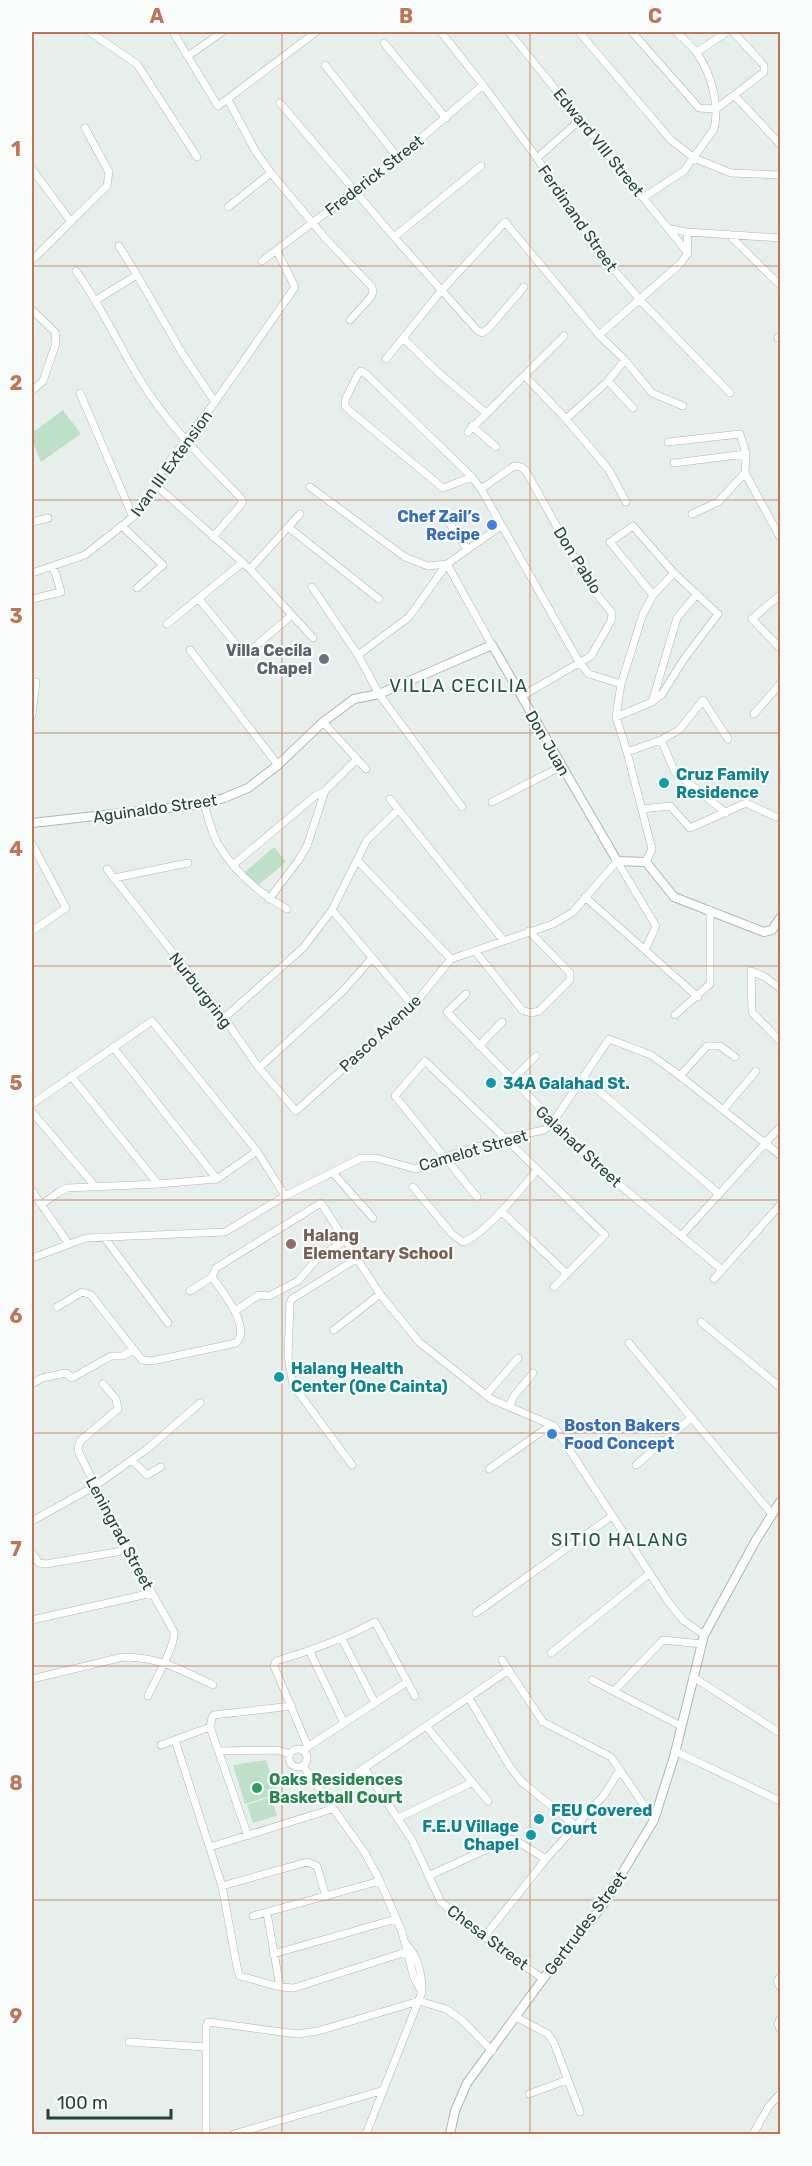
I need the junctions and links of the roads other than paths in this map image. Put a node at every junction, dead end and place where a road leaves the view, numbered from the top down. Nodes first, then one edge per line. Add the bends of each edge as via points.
1 (90, 32) edge
2 (173, 32) edge
3 (222, 32) edge
4 (316, 32) edge
5 (441, 32) edge
6 (509, 32) edge
7 (579, 32) edge
8 (632, 32) edge
9 (676, 32) edge
10 (733, 32) edge
11 (722, 33) edge
12 (305, 35) edge
13 (384, 44) dead end
14 (697, 52) junction
15 (188, 56) junction
16 (325, 65) dead end
17 (483, 85) junction
18 (734, 95) junction
19 (228, 100) junction
20 (280, 103) dead end
21 (716, 109) junction
22 (446, 118) junction
23 (580, 120) junction
24 (85, 128) dead end
25 (780, 144) edge
26 (197, 157) dead end
27 (398, 158) junction
28 (537, 158) junction
29 (694, 158) junction
30 (481, 166) dead end
31 (32, 169) edge
32 (271, 173) junction
33 (780, 174) edge
34 (355, 191) junction
35 (644, 198) junction
36 (228, 207) dead end
37 (71, 222) junction
38 (314, 222) junction
39 (669, 229) junction
40 (687, 232) junction
41 (728, 234) junction
42 (394, 237) junction
43 (780, 238) edge
44 (118, 246) dead end
45 (277, 251) junction
46 (688, 253) junction
47 (32, 260) edge
48 (262, 261) dead end
49 (76, 271) dead end
50 (137, 275) junction
51 (780, 285) edge
52 (524, 287) dead end
53 (441, 291) junction
54 (96, 300) junction
55 (641, 301) junction
56 (32, 310) edge
57 (350, 320) dead end
58 (599, 335) junction
59 (564, 336) dead end
60 (404, 339) junction
61 (386, 359) dead end
62 (625, 360) junction
63 (525, 375) junction
64 (608, 381) junction
65 (32, 391) edge
66 (80, 393) dead end
67 (730, 393) dead end
68 (215, 402) junction
69 (683, 406) dead end
70 (633, 408) dead end
71 (486, 413) junction
72 (566, 419) junction
73 (185, 441) junction
74 (668, 442) dead end
75 (496, 447) dead end
76 (746, 454) junction
77 (674, 463) dead end
78 (745, 473) junction
79 (472, 477) junction
80 (158, 487) junction
81 (310, 487) dead end
82 (481, 489) junction
83 (626, 502) dead end
84 (300, 514) dead end
85 (692, 514) dead end
86 (133, 517) junction
87 (48, 518) dead end
88 (446, 518) dead end
89 (32, 522) edge
90 (123, 526) junction
91 (501, 526) junction
92 (288, 527) junction
93 (213, 537) junction
94 (780, 537) edge
95 (467, 549) junction
96 (242, 563) junction
97 (447, 564) junction
98 (53, 566) junction
99 (250, 569) junction
100 (32, 573) edge
101 (674, 573) junction
102 (312, 587) dead end
103 (137, 588) dead end
104 (653, 594) junction
105 (697, 594) junction
106 (780, 595) edge
107 (198, 598) junction
108 (32, 599) edge
109 (379, 599) dead end
110 (292, 615) junction
111 (167, 624) dead end
112 (313, 638) dead end
113 (492, 645) junction
114 (780, 648) edge
115 (190, 650) dead end
116 (358, 655) junction
117 (579, 662) junction
118 (36, 682) dead end
119 (621, 684) junction
120 (780, 684) edge
121 (379, 694) junction
122 (522, 696) junction
123 (652, 702) junction
124 (32, 711) edge
125 (754, 714) dead end
126 (615, 717) junction
127 (323, 722) junction
128 (728, 739) dead end
129 (661, 740) junction
130 (627, 752) junction
131 (357, 759) junction
132 (278, 765) junction
133 (562, 766) junction
134 (366, 769) dead end
135 (325, 791) junction
136 (390, 799) dead end
137 (492, 802) dead end
138 (204, 804) junction
139 (462, 807) dead end
140 (642, 809) junction
141 (399, 810) junction
142 (726, 813) junction
143 (776, 817) dead end
144 (32, 823) edge
145 (32, 844) edge
146 (358, 861) junction
147 (617, 861) junction
148 (646, 862) junction
149 (188, 863) dead end
150 (233, 865) junction
151 (106, 869) dead end
152 (114, 878) junction
153 (585, 897) junction
154 (268, 899) junction
155 (287, 909) dead end
156 (332, 910) junction
157 (710, 910) junction
158 (780, 918) edge
159 (32, 931) edge
160 (529, 931) junction
161 (503, 940) junction
162 (645, 950) junction
163 (475, 951) junction
164 (372, 958) junction
165 (451, 959) junction
166 (780, 988) edge
167 (466, 994) dead end
168 (698, 997) junction
169 (413, 1006) junction
170 (675, 1015) dead end
171 (224, 1018) junction
172 (502, 1022) dead end
173 (780, 1041) edge
174 (479, 1046) junction
175 (113, 1047) junction
176 (536, 1056) dead end
177 (735, 1057) dead end
178 (259, 1068) junction
179 (756, 1071) dead end
180 (71, 1076) junction
181 (680, 1076) junction
182 (584, 1078) junction
183 (512, 1080) junction
184 (32, 1104) edge
185 (723, 1110) junction
186 (296, 1111) joint
187 (32, 1112) edge
188 (553, 1122) junction
189 (780, 1127) edge
190 (505, 1138) junction
191 (766, 1143) junction
192 (257, 1151) junction
193 (780, 1155) edge
194 (445, 1157) junction
195 (537, 1170) junction
196 (334, 1174) junction
197 (217, 1179) junction
198 (158, 1184) junction
199 (95, 1186) junction
200 (413, 1187) dead end
201 (32, 1191) edge
202 (719, 1194) junction
203 (285, 1196) junction
204 (477, 1197) dead end
205 (42, 1204) junction
206 (780, 1205) edge
207 (501, 1211) junction
208 (374, 1218) dead end
209 (681, 1236) junction
210 (104, 1237) junction
211 (344, 1241) junction
212 (68, 1243) junction
213 (32, 1258) edge
214 (356, 1258) junction
215 (721, 1269) junction
216 (567, 1275) junction
217 (212, 1277) junction
218 (714, 1279) dead end
219 (554, 1287) dead end
220 (190, 1291) dead end
221 (380, 1294) junction
222 (57, 1307) dead end
223 (236, 1311) junction
224 (701, 1322) dead end
225 (168, 1323) dead end
226 (334, 1330) dead end
227 (629, 1343) dead end
228 (134, 1350) junction
229 (518, 1358) dead end
230 (533, 1373) dead end
231 (32, 1384) edge
232 (103, 1384) dead end
233 (780, 1387) edge
234 (486, 1395) junction
235 (200, 1403) dead end
236 (508, 1407) junction
237 (690, 1419) junction
238 (550, 1425) junction
239 (132, 1460) junction
240 (352, 1465) dead end
241 (636, 1466) dead end
242 (161, 1467) dead end
243 (489, 1469) dead end
244 (95, 1486) junction
245 (780, 1502) edge
246 (772, 1514) junction
247 (612, 1516) junction
248 (32, 1521) edge
249 (128, 1550) junction
250 (32, 1552) edge
251 (649, 1574) junction
252 (152, 1593) junction
253 (476, 1613) dead end
254 (32, 1620) edge
255 (342, 1639) junction
256 (703, 1639) junction
257 (310, 1652) junction
258 (551, 1653) dead end
259 (502, 1660) dead end
260 (163, 1661) junction
261 (509, 1670) junction
262 (693, 1677) junction
263 (32, 1679) edge
264 (592, 1680) dead end
265 (407, 1682) junction
266 (213, 1685) dead end
267 (614, 1691) junction
268 (148, 1695) dead end
269 (415, 1696) dead end
270 (469, 1698) junction
271 (375, 1703) junction
272 (292, 1706) junction
273 (344, 1723) junction
274 (426, 1726) junction
275 (681, 1726) junction
276 (210, 1727) junction
277 (780, 1733) edge
278 (175, 1740) junction
279 (161, 1744) dead end
280 (305, 1749) junction
281 (219, 1751) junction
282 (675, 1751) junction
283 (290, 1754) junction
284 (303, 1766) junction
285 (364, 1768) junction
286 (620, 1770) junction
287 (348, 1779) dead end
288 (471, 1783) junction
289 (488, 1801) dead end
290 (780, 1801) edge
291 (332, 1809) junction
292 (398, 1818) junction
293 (654, 1820) junction
294 (576, 1826) junction
295 (248, 1836) junction
296 (210, 1847) junction
297 (546, 1858) junction
298 (428, 1876) junction
299 (380, 1881) junction
300 (222, 1886) junction
301 (326, 1897) junction
302 (267, 1913) junction
303 (253, 1916) dead end
304 (396, 1918) junction
305 (484, 1937) junction
306 (407, 1948) junction
307 (273, 1954) junction
308 (780, 1977) edge
309 (543, 1979) junction
310 (280, 1987) junction
311 (780, 1988) edge
312 (419, 2001) junction
313 (516, 2017) junction
314 (780, 2019) edge
315 (780, 2029) edge
316 (129, 2042) dead end
317 (206, 2047) junction
318 (492, 2051) junction
319 (567, 2080) junction
320 (384, 2090) junction
321 (529, 2094) dead end
322 (780, 2094) edge
323 (580, 2112) dead end
324 (206, 2134) edge
325 (234, 2134) edge
326 (366, 2134) edge
327 (450, 2134) edge
328 (753, 2134) edge

1 - 26 street via 137,64
2 - 15 street
3 - 15 street
4 - 12 street
5 - 17 street, Ferdinand Street
6 - 23 street, Edward VIII Street
7 - 29 street via 671,140
8 - 21 street via 699,108
9 - 14 street
10 - 18 street via 764,66 764,72
11 - 14 street
12 - 19 street
13 - 22 street
14 - 21 street via 712,86
15 - 19 street via 217,105
16 - 27 street
17 - 22 street, Frederick Street
17 - 28 street, Ferdinand Street
18 - 21 street
18 - 25 street
19 - 32 street
20 - 34 street
21 - 29 street via 714,129
22 - 27 street, Frederick Street
23 - 28 street
23 - 35 street, Edward VIII Street
24 - 37 street via 109,172 107,186
27 - 34 street, Frederick Street
28 - 55 street, Ferdinand Street via 598,252
29 - 33 street via 731,173
29 - 35 street via 684,171
30 - 42 street
31 - 37 street
32 - 36 street
32 - 38 street
34 - 38 street, Frederick Street
34 - 42 street
35 - 39 street, Edward VIII Street
37 - 47 street
38 - 45 street, Frederick Street
38 - 57 street via 372,287 371,297
39 - 40 street
39 - 46 street, Edward VIII Street
40 - 41 street
40 - 46 street
41 - 43 street
41 - 51 street
42 - 53 street
44 - 50 street
45 - 48 street, Frederick Street
45 - 68 street, Ivan III Extension via 295,287
46 - 55 street
49 - 54 street
50 - 54 street
50 - 68 street
52 - 53 street via 482,333
53 - 58 street via 505,222
53 - 60 street
54 - 73 street via 139,380
55 - 58 street
55 - 67 street, Ferdinand Street
56 - 65 street via 55,332 56,343 43,381
58 - 62 street
59 - 63 street
60 - 61 street
60 - 71 street
62 - 64 street
62 - 69 street via 652,393
63 - 71 street
63 - 72 street
64 - 70 street
64 - 72 street
66 - 86 street
68 - 73 street, Ivan III Extension
71 - 75 street via 470,429
72 - 83 street via 609,470
73 - 80 street, Ivan III Extension via 158,476
73 - 93 street via 243,502
74 - 76 street via 740,434
76 - 77 street
76 - 78 street
78 - 85 street via 718,502
78 - 94 street
79 - 79 street via 365,373 358,374 345,400 350,411 439,486
79 - 82 street
80 - 86 street, Ivan III Extension
80 - 93 street
81 - 97 street via 405,557 428,566
82 - 91 street
82 - 117 street, Don Pablo via 514,466 526,471 584,576 612,613 591,656
84 - 92 street
86 - 90 street, Ivan III Extension
87 - 89 street
88 - 95 street
90 - 98 street, Ivan III Extension via 85,555
90 - 103 street via 163,565
91 - 95 street
91 - 117 street
92 - 99 street
92 - 109 street
93 - 96 street
95 - 97 street
96 - 99 street
96 - 107 street
97 - 113 street, Don Juan
97 - 116 street via 409,617
98 - 100 street, Ivan III Extension
98 - 108 street via 61,592
99 - 110 street
101 - 104 street
101 - 104 street via 633,526 610,542
101 - 105 street
102 - 116 street
104 - 119 street
105 - 123 street via 677,618
105 - 123 street via 718,614 662,694
106 - 114 street via 752,619
107 - 110 street via 245,652
107 - 111 street
110 - 112 street
113 - 121 street, Aguinaldo Street
113 - 122 street, Don Juan
115 - 132 street
116 - 121 street
117 - 119 street via 589,674
117 - 122 street, Don Pablo
118 - 124 street
119 - 126 street
120 - 125 street
121 - 127 street, Aguinaldo Street via 354,699
121 - 139 street
122 - 133 street, Don Juan
123 - 126 street
126 - 130 street
127 - 131 street
127 - 132 street, Aguinaldo Street
128 - 129 street via 703,699 679,730
129 - 130 street
129 - 142 street via 675,771
130 - 140 street
131 - 134 street
131 - 135 street
132 - 138 street, Aguinaldo Street via 248,788
133 - 137 street
133 - 147 street, Don Juan
135 - 150 street
135 - 154 street via 307,846
136 - 141 street
138 - 144 street, Aguinaldo Street
138 - 150 street via 217,843
140 - 142 street via 670,806 690,828
140 - 148 street via 652,849
141 - 146 street via 368,840
141 - 161 street
142 - 143 street via 746,803
145 - 159 street via 66,908
146 - 156 street
146 - 165 street
147 - 148 street
147 - 153 street
147 - 162 street via 656,926
148 - 157 street via 674,897
149 - 152 street
150 - 154 street
151 - 152 street, Nurburgring
152 - 171 street, Nurburgring
153 - 160 street via 573,912 553,924
153 - 162 street
154 - 155 street
156 - 164 street
156 - 171 street via 303,948
157 - 158 street via 764,932 772,930
157 - 168 street via 710,984
160 - 161 street
160 - 163 street via 570,973 570,980 539,1011 522,1010
161 - 163 street
162 - 168 street
163 - 165 street
164 - 169 street
164 - 178 street via 343,991
165 - 169 street, Pasco Avenue
166 - 173 street via 751,971 752,1012
167 - 174 street, Galahad Street via 447,1012
168 - 170 street
169 - 186 street, Pasco Avenue
171 - 178 street, Nurburgring
172 - 174 street
174 - 183 street, Galahad Street
175 - 180 street
175 - 192 street via 152,1020
175 - 197 street
176 - 183 street
177 - 181 street via 720,1046 706,1046
178 - 186 street, Nurburgring
179 - 185 street
180 - 184 street
180 - 198 street
181 - 182 street via 651,1055 609,1039
181 - 185 street
182 - 188 street
182 - 202 street
183 - 188 street, Galahad Street
185 - 191 street
187 - 199 street
188 - 190 street, Camelot Street via 544,1130
188 - 209 street, Galahad Street via 598,1167
189 - 191 street
190 - 194 street, Camelot Street
190 - 194 street via 425,1061 395,1096
190 - 195 street
191 - 193 street
191 - 202 street
192 - 197 street
192 - 203 street
194 - 196 street, Camelot Street via 416,1169 361,1158
194 - 204 street
195 - 207 street
195 - 216 street via 604,1235
196 - 203 street, Camelot Street
196 - 208 street
197 - 198 street
198 - 199 street
199 - 205 street via 68,1188
200 - 207 street via 463,1242
201 - 205 street
202 - 209 street
203 - 210 street, Camelot Street via 225,1232
205 - 212 street
206 - 215 street
207 - 216 street
209 - 215 street, Galahad Street
210 - 212 street, Camelot Street
210 - 225 street
211 - 214 street
211 - 217 street via 321,1203 216,1268
211 - 223 street via 316,1260 298,1281 269,1296 260,1295
212 - 213 street, Camelot Street
214 - 221 street
214 - 240 street via 292,1299 288,1329 293,1385
215 - 218 street
216 - 219 street
217 - 220 street
217 - 223 street
221 - 226 street
221 - 234 street via 418,1342
222 - 228 street via 87,1292
223 - 228 street via 241,1338 236,1343 147,1362
224 - 233 street
227 - 237 street
228 - 231 street via 111,1356 72,1378 66,1373
229 - 234 street
230 - 236 street
232 - 244 street, Leningrad Street via 116,1399 118,1409 80,1441 78,1448
234 - 236 street
235 - 239 street
236 - 238 street
237 - 241 street
237 - 246 street
238 - 243 street
238 - 247 street
239 - 242 street via 147,1475
239 - 244 street
244 - 248 street
244 - 249 street, Leningrad Street
245 - 246 street, Gertrudes Street
246 - 256 street, Gertrudes Street
247 - 251 street
247 - 253 street
249 - 250 street via 46,1564 39,1563
249 - 252 street, Leningrad Street
251 - 256 street via 683,1620
251 - 258 street
252 - 254 street
252 - 260 street, Leningrad Street via 174,1632 173,1646
255 - 257 street
255 - 265 street via 375,1622
255 - 271 street
256 - 262 street, Gertrudes Street
256 - 267 street via 663,1640
257 - 272 street via 275,1663
257 - 273 street
259 - 261 street
260 - 263 street via 123,1657
260 - 266 street
260 - 268 street, Leningrad Street
261 - 270 street
261 - 286 street via 543,1722 610,1757
262 - 275 street, Gertrudes Street
262 - 277 street
264 - 267 street
265 - 269 street
265 - 271 street
267 - 275 street
270 - 274 street
270 - 294 street via 522,1782
271 - 273 street
272 - 276 street via 212,1717
272 - 280 street
273 - 280 street
274 - 285 street
274 - 288 street
275 - 282 street, Gertrudes Street
276 - 278 street
276 - 281 street
278 - 279 street
278 - 296 street
280 - 283 street
280 - 284 street via 307,1760
281 - 283 street via 278,1750
281 - 295 street
282 - 290 street
282 - 293 street, Gertrudes Street
283 - 284 street via 293,1766
284 - 291 street
285 - 287 street
285 - 292 street, Chesa Street
286 - 293 street
286 - 294 street
288 - 289 street
288 - 292 street
291 - 295 street
291 - 299 street via 365,1853
292 - 298 street, Chesa Street
293 - 309 street, Gertrudes Street via 603,1905
294 - 297 street
295 - 296 street
296 - 300 street
297 - 298 street via 509,1839
297 - 305 street
298 - 305 street, Chesa Street via 441,1902
299 - 301 street
299 - 304 street
300 - 301 street via 307,1862 317,1866
300 - 310 street via 239,1974
301 - 302 street
302 - 303 street
302 - 307 street
304 - 306 street
304 - 307 street
305 - 309 street, Chesa Street
306 - 310 street via 294,1988
306 - 312 street via 422,1974
307 - 310 street
308 - 311 street
309 - 313 street, Gertrudes Street
312 - 317 street via 297,2034 208,2022
312 - 318 street via 462,2020
312 - 320 street
313 - 318 street, Gertrudes Street
313 - 319 street via 548,2034
314 - 315 street
316 - 317 street
317 - 324 street
318 - 327 street, Gertrudes Street via 467,2083
319 - 321 street
319 - 323 street
320 - 325 street
320 - 326 street
322 - 328 street

